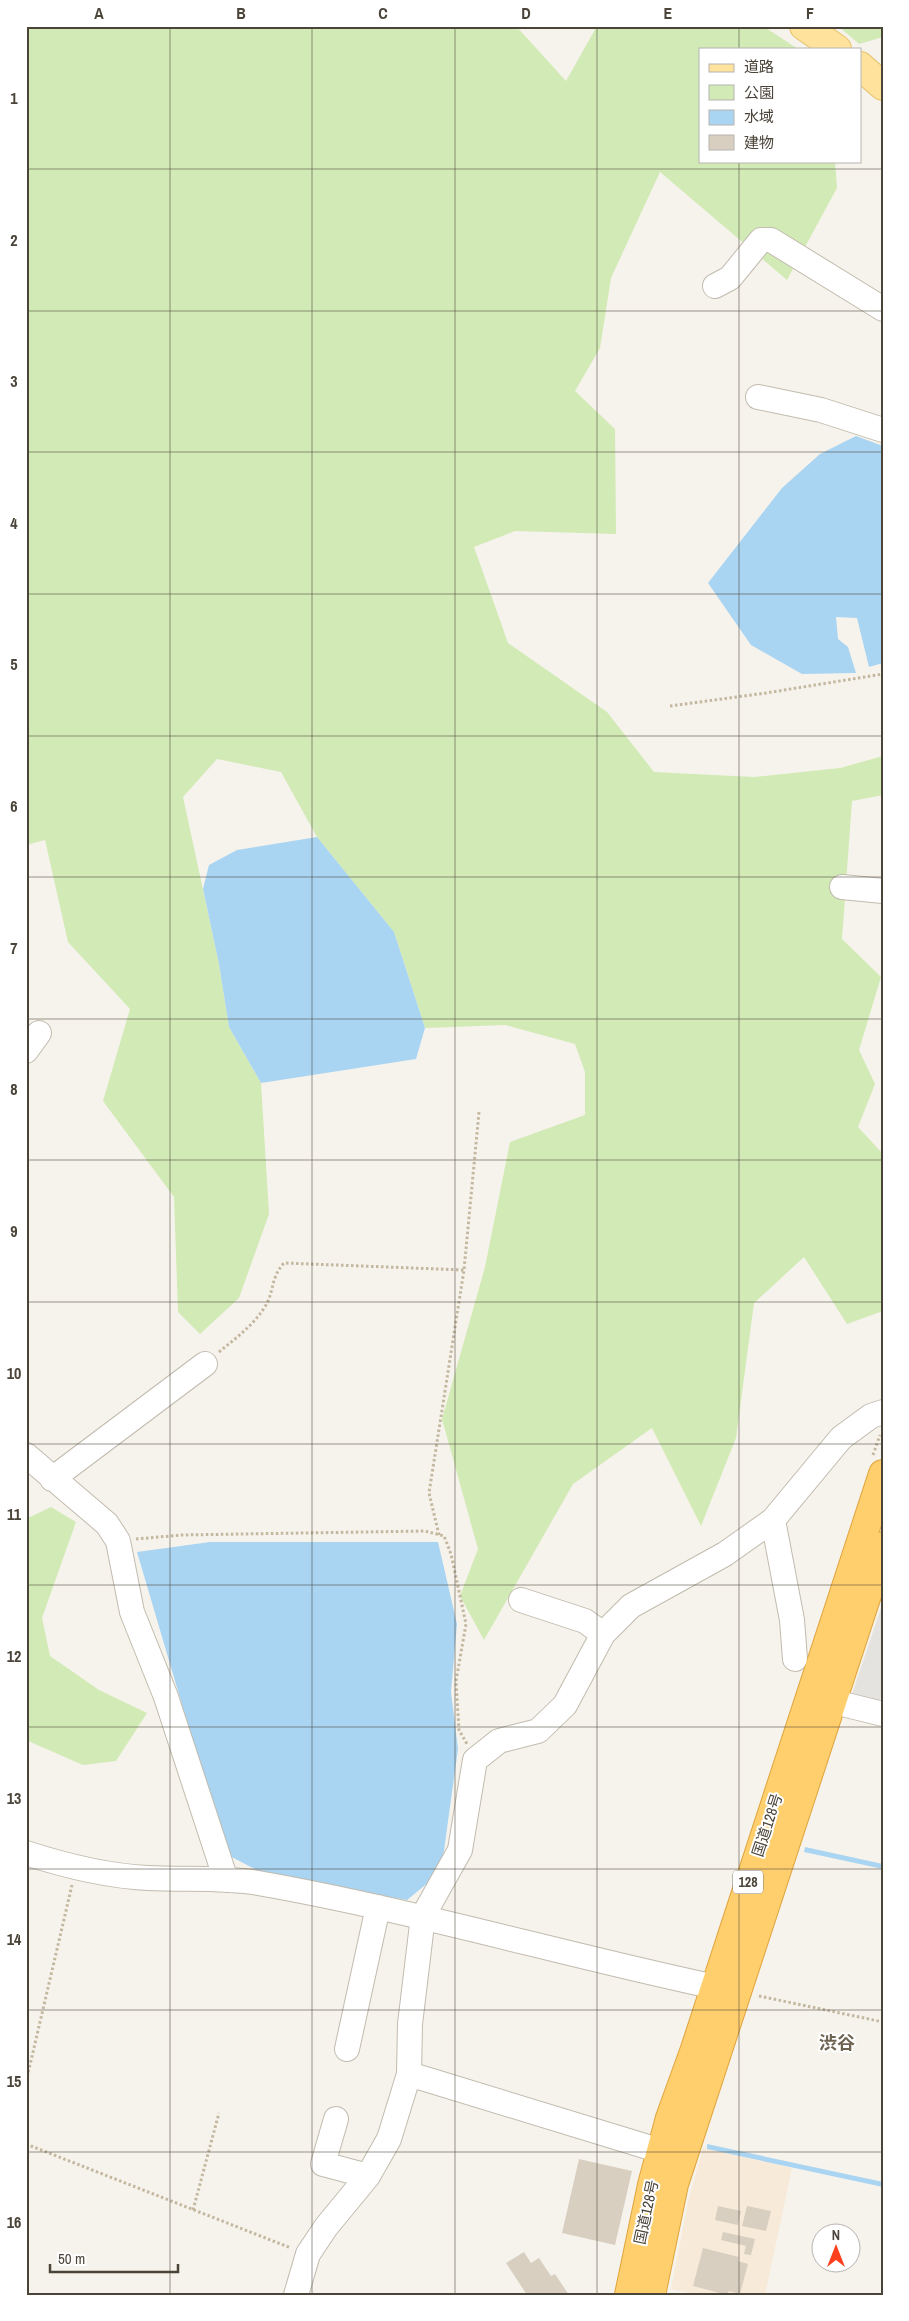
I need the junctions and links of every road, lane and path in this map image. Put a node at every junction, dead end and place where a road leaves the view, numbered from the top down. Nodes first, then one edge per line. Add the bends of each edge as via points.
1 (804, 26) edge
2 (836, 48) edge
3 (862, 68) edge
4 (883, 86) edge
5 (715, 286) dead end
6 (883, 309) edge
7 (758, 397) dead end
8 (883, 430) edge
9 (883, 674) edge
10 (670, 706) dead end
11 (842, 887) dead end
12 (883, 891) edge
13 (479, 1112) dead end
14 (464, 1270) junction
15 (205, 1364) joint
16 (883, 1412) edge
17 (26, 1455) edge
18 (883, 1474) edge
19 (52, 1479) junction
20 (773, 1520) junction
21 (439, 1535) junction
22 (118, 1540) junction
23 (883, 1546) edge
24 (521, 1600) dead end
25 (603, 1634) junction
26 (795, 1658) dead end
27 (820, 1699) junction
28 (883, 1714) edge
29 (475, 1760) junction
30 (26, 1854) edge
31 (76, 1868) junction
32 (226, 1880) junction
33 (378, 1907) junction
34 (423, 1916) junction
35 (725, 1989) junction
36 (883, 2022) edge
37 (347, 2049) dead end
38 (409, 2074) junction
39 (26, 2082) edge
40 (219, 2113) dead end
41 (336, 2119) dead end
42 (26, 2144) edge
43 (661, 2151) junction
44 (368, 2176) junction
45 (193, 2210) junction
46 (308, 2254) junction
47 (296, 2295) edge
48 (629, 2295) edge
49 (651, 2295) edge

1 - 2 main road
3 - 4 main road
5 - 6 street via 730,278 761,240 771,240
7 - 8 street via 821,410
9 - 10 path
11 - 12 street
13 - 14 path
14 - 15 path via 284,1263 276,1272 267,1304 248,1329
14 - 21 path via 429,1493
15 - 19 street
16 - 20 street via 871,1416 841,1438
17 - 19 street
18 - 27 highway, 国道128号 / 128
19 - 22 street via 107,1524
20 - 25 street via 725,1554 631,1606
20 - 26 street via 792,1620
21 - 22 path via 425,1531 211,1534
21 - 29 path via 444,1536 451,1554 466,1624 456,1681 457,1705 459,1730
22 - 32 street via 132,1612 166,1698
23 - 27 highway, 国道128号 / 128
24 - 25 street via 585,1621
25 - 29 street via 565,1705 558,1712 538,1731 499,1741
27 - 28 street
27 - 35 highway, 国道128号 / 128
29 - 34 street via 460,1850
30 - 31 street
31 - 32 street via 147,1878
31 - 39 path
32 - 33 street via 255,1882
33 - 34 street
33 - 37 street
34 - 35 street
34 - 38 street via 410,2024
35 - 36 path
35 - 43 highway, 国道128号 / 128
35 - 49 highway, 国道128号 / 128 via 674,2184
38 - 43 street
38 - 44 street via 389,2139
40 - 45 path
41 - 44 street via 323,2164
42 - 45 path
43 - 48 highway, 国道128号 / 128
44 - 46 street
45 - 46 path
46 - 47 street

